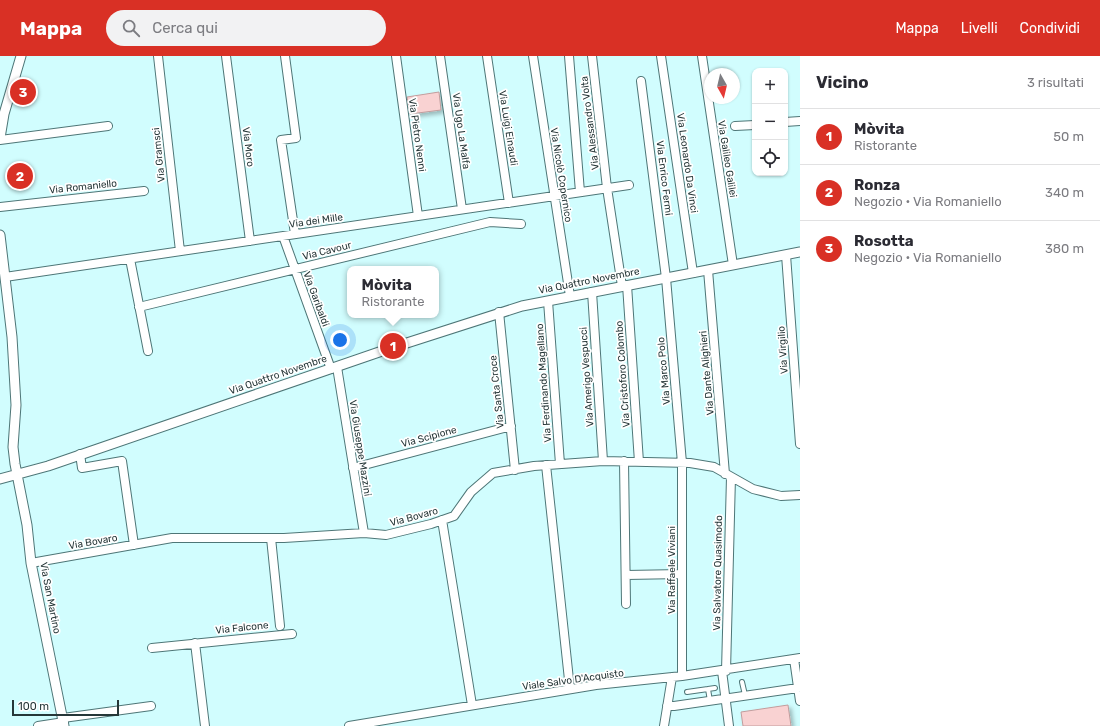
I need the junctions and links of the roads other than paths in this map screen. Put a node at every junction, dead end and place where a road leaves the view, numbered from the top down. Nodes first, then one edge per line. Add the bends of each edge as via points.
1 (21, 56) edge
2 (158, 56) edge
3 (226, 56) edge
4 (285, 56) edge
5 (396, 56) edge
6 (441, 56) edge
7 (487, 56) edge
8 (533, 56) edge
9 (570, 56) edge
10 (592, 56) edge
11 (661, 56) edge
12 (702, 56) edge
13 (641, 81) dead end
14 (800, 121) edge
15 (788, 122) edge
16 (752, 125) edge
17 (108, 126) dead end
18 (735, 126) dead end
19 (0, 139) edge
20 (629, 186) dead end
21 (607, 188) junction
22 (144, 191) dead end
23 (580, 192) junction
24 (554, 196) junction
25 (509, 203) junction
26 (0, 207) edge
27 (462, 209) junction
28 (418, 216) junction
29 (521, 224) dead end
30 (295, 234) junction
31 (0, 235) edge
32 (283, 236) junction
33 (250, 241) junction
34 (180, 252) junction
35 (800, 252) edge
36 (786, 255) junction
37 (130, 259) junction
38 (733, 265) junction
39 (295, 269) junction
40 (708, 270) junction
41 (694, 273) junction
42 (5, 277) junction
43 (666, 278) junction
44 (624, 286) junction
45 (592, 292) junction
46 (570, 296) junction
47 (548, 300) junction
48 (139, 307) junction
49 (499, 312) junction
50 (148, 351) dead end
51 (334, 368) junction
52 (511, 426) junction
53 (800, 444) edge
54 (80, 454) junction
55 (603, 461) junction
56 (624, 461) junction
57 (639, 462) junction
58 (682, 463) junction
59 (560, 464) junction
60 (546, 465) junction
61 (353, 468) junction
62 (515, 470) junction
63 (17, 475) junction
64 (728, 475) junction
65 (0, 479) edge
66 (800, 495) edge
67 (442, 520) junction
68 (364, 533) junction
69 (270, 538) junction
70 (134, 545) junction
71 (31, 563) junction
72 (682, 574) junction
73 (626, 575) junction
74 (626, 604) dead end
75 (280, 626) dead end
76 (292, 634) dead end
77 (195, 644) junction
78 (152, 648) dead end
79 (797, 659) edge
80 (724, 671) junction
81 (682, 676) junction
82 (672, 678) junction
83 (742, 682) dead end
84 (715, 688) dead end
85 (798, 688) junction
86 (570, 689) junction
87 (708, 689) junction
88 (686, 692) dead end
89 (745, 695) junction
90 (725, 698) junction
91 (710, 701) junction
92 (800, 701) edge
93 (472, 705) junction
94 (151, 706) dead end
95 (667, 706) junction
96 (64, 722) edge
97 (387, 723) edge
98 (38, 726) edge
99 (205, 726) edge
100 (349, 726) edge
101 (664, 726) edge
102 (729, 726) edge

1 - 19 street via 4,114
2 - 34 street, Via Gramsci
3 - 33 street, Via Moro
4 - 30 street via 296,138 281,140
5 - 28 street, Via Pietro Nenni
6 - 27 street, Via Ugo La Malfa
7 - 25 street, Via Luigi Einaudi
8 - 24 street, Via Nicolò Copernico
9 - 23 street
10 - 21 street, Via Alessandro Volta
11 - 41 street, Via Leonardo Da Vinci
12 - 38 street, Via Galileo Galilei
13 - 43 street, Via Enrico Fermi
14 - 15 street
16 - 18 street
17 - 19 street
20 - 21 street, Via dei Mille
21 - 23 street, Via dei Mille
21 - 44 street, Via Alessandro Volta
22 - 26 street, Via Romaniello
23 - 24 street, Via dei Mille
24 - 25 street, Via dei Mille
24 - 46 street, Via Nicolò Copernico
25 - 27 street, Via dei Mille
27 - 28 street, Via dei Mille
28 - 30 street, Via dei Mille
29 - 39 street, Via Cavour via 490,222
30 - 32 street, Via dei Mille
31 - 42 street
32 - 33 street, Via dei Mille
32 - 39 street, Via Garibaldi
33 - 34 street, Via dei Mille
34 - 37 street, Via dei Mille
35 - 36 street, Via Quattro Novembre
36 - 38 street, Via Quattro Novembre
36 - 53 street, Via Virgilio
37 - 42 street, Via dei Mille
37 - 48 street
38 - 40 street, Via Quattro Novembre
39 - 48 street, Via Cavour
39 - 51 street, Via Garibaldi
40 - 41 street, Via Quattro Novembre
40 - 64 street, Via Dante Alighieri
41 - 43 street, Via Quattro Novembre
42 - 63 street via 12,337 16,405 13,447
43 - 44 street, Via Quattro Novembre
43 - 58 street, Via Marco Polo
44 - 45 street, Via Quattro Novembre
44 - 57 street, Via Cristoforo Colombo
45 - 46 street, Via Quattro Novembre
45 - 55 street, Via Amerigo Vespucci
46 - 47 street, Via Quattro Novembre
47 - 49 street, Via Quattro Novembre
47 - 59 street, Via Ferdinando Magellano
48 - 50 street
49 - 51 street, Via Quattro Novembre
49 - 52 street, Via Santa Croce
51 - 54 street, Via Quattro Novembre
51 - 61 street, Via Giuseppe Mazzini
52 - 61 street, Via Scipione
52 - 62 street, Via Santa Croce
54 - 63 street, Via Quattro Novembre
54 - 70 street via 82,468 122,461
55 - 56 street, Via Bovaro
55 - 59 street, Via Bovaro
56 - 57 street, Via Bovaro
56 - 73 street
57 - 58 street, Via Bovaro
58 - 64 street, Via Bovaro via 714,467
58 - 72 street, Via Raffaele Viviani
59 - 60 street, Via Bovaro
60 - 62 street, Via Bovaro
60 - 86 street
61 - 68 street, Via Giuseppe Mazzini
62 - 67 street, Via Bovaro via 493,473 471,492 454,516
63 - 65 street, Via Quattro Novembre
63 - 71 street, Via San Martino via 27,525
64 - 66 street, Via Bovaro via 753,489 781,496
64 - 80 street, Via Salvatore Quasimodo
67 - 68 street, Via Bovaro via 386,535
67 - 93 street
68 - 69 street, Via Bovaro
69 - 70 street, Via Bovaro via 172,538
69 - 75 street
70 - 71 street, Via Bovaro
71 - 96 street, Via San Martino
72 - 73 street
72 - 81 street, Via Raffaele Viviani
73 - 74 street
76 - 77 street, Via Falcone
77 - 78 street, Via Falcone
77 - 99 street
79 - 80 street, Viale Salvo D'Acquisto
79 - 85 street
80 - 81 street, Viale Salvo D'Acquisto
80 - 90 street, Via Salvatore Quasimodo
81 - 82 street, Viale Salvo D'Acquisto
82 - 86 street, Viale Salvo D'Acquisto
82 - 95 street
83 - 89 lane
84 - 87 lane
85 - 89 street
85 - 92 street
86 - 93 street, Viale Salvo D'Acquisto
87 - 88 lane
87 - 91 lane
89 - 90 street
90 - 91 street
90 - 102 street, Via Salvatore Quasimodo
91 - 95 street
93 - 97 street, Viale Salvo D'Acquisto
94 - 96 street
95 - 101 street
96 - 98 street
97 - 100 street, Viale Salvo D'Acquisto

